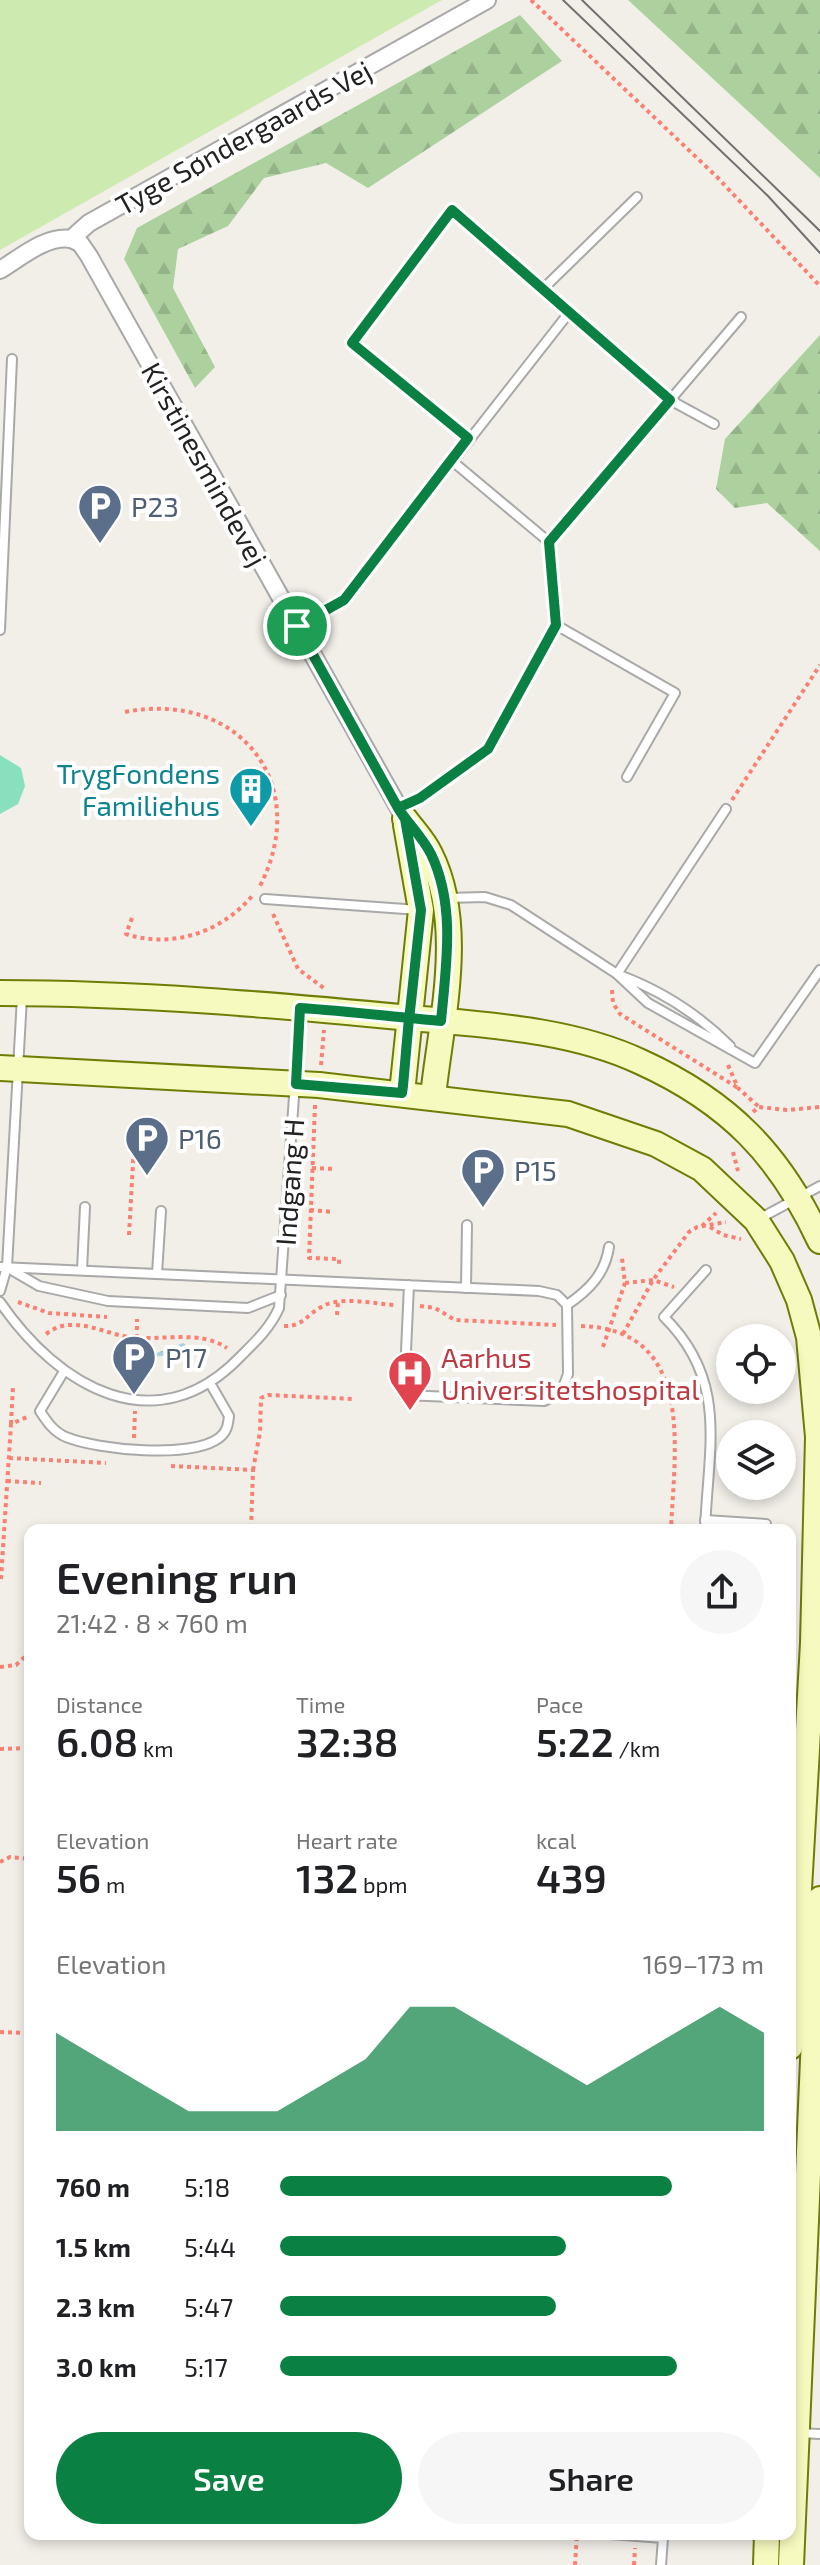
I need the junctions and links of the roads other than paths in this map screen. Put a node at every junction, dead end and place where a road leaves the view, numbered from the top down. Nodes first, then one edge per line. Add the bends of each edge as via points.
1 (487, 0) edge
2 (637, 197) dead end
3 (71, 239) junction
4 (0, 270) edge
5 (545, 287) junction
6 (568, 314) junction
7 (741, 317) dead end
8 (12, 359) dead end
9 (670, 400) junction
10 (714, 424) dead end
11 (468, 438) junction
12 (451, 460) junction
13 (549, 542) junction
14 (556, 625) junction
15 (297, 626) junction
16 (0, 630) edge
17 (627, 777) dead end
18 (726, 809) road end
19 (401, 813) junction
20 (445, 898) junction
21 (265, 899) dead end
22 (421, 910) junction
23 (820, 970) edge
24 (617, 974) junction
25 (11, 993) edge
26 (300, 1008) junction
27 (409, 1018) junction
28 (441, 1021) junction
29 (734, 1050) junction
30 (9, 1068) edge
31 (296, 1084) junction
32 (402, 1093) junction
33 (433, 1096) junction
34 (810, 1192) edge
35 (85, 1207) dead end
36 (161, 1211) dead end
37 (756, 1220) junction
38 (467, 1225) dead end
39 (820, 1241) edge
40 (609, 1247) road end
41 (3, 1267) edge
42 (82, 1270) junction
43 (706, 1270) dead end
44 (157, 1274) junction
45 (282, 1280) junction
46 (409, 1285) junction
47 (466, 1288) junction
48 (0, 1291) edge
49 (281, 1295) junction
50 (0, 1302) edge
51 (567, 1305) junction
52 (63, 1373) junction
53 (210, 1383) junction
54 (705, 1524) edge
55 (816, 1643) edge
56 (820, 1899) edge
57 (799, 1999) edge
58 (798, 2033) edge
59 (802, 2433) edge
60 (796, 2505) edge
61 (663, 2540) edge
62 (767, 2540) edge
63 (793, 2540) edge
64 (661, 2565) edge
65 (766, 2565) edge
66 (791, 2565) edge

1 - 3 street, Tyge Søndergaards Vej via 89,223
2 - 5 lane
3 - 4 street, Tyge Søndergaards Vej via 45,243
3 - 15 street, Kirstinesmindevej via 89,256
5 - 6 lane
5 - 11 lane via 452,210 352,343
6 - 9 lane
6 - 11 lane
7 - 9 lane
8 - 16 lane
9 - 10 lane
9 - 13 lane
11 - 12 lane
12 - 13 lane
12 - 15 lane via 344,600
13 - 14 lane
14 - 17 lane via 675,693
14 - 19 lane via 488,749
15 - 19 street, Kirstinesmindevej
18 - 24 lane
19 - 20 street, Kirstinesmindevej via 430,853
19 - 22 street, Kirstinesmindevej
20 - 22 lane
20 - 24 lane via 485,897 511,905
20 - 28 street, Kirstinesmindevej via 448,949
21 - 22 lane
22 - 27 street, Kirstinesmindevej
23 - 29 lane via 755,1063
24 - 29 lane via 648,1003
24 - 29 lane via 657,989 706,1021
25 - 26 street
25 - 30 lane
26 - 27 street
26 - 31 lane, Indgang H
27 - 28 street
27 - 32 street, Kirstinesmindevej
28 - 33 street, Kirstinesmindevej
28 - 34 street via 588,1043 639,1061 688,1086 734,1120
30 - 31 street
30 - 41 lane
31 - 32 street
31 - 45 lane, Indgang H
32 - 33 street
33 - 37 street via 555,1112 613,1127 702,1169
34 - 37 lane
34 - 39 street
35 - 42 lane
36 - 44 lane
37 - 55 street via 799,1300 811,1352 818,1437
38 - 47 lane
40 - 51 lane via 607,1261 589,1290
41 - 42 lane
41 - 48 lane
41 - 49 lane via 39,1286 108,1301 248,1308
42 - 44 lane
43 - 54 lane via 664,1317 695,1353 708,1389
44 - 45 lane
45 - 46 lane
45 - 49 lane, Indgang H
46 - 47 lane
46 - 51 lane via 404,1395 553,1398 561,1393 568,1374
47 - 51 lane via 539,1291 557,1295
49 - 53 lane, Indgang H via 271,1325
50 - 52 lane
52 - 53 lane, Indgang H via 135,1400 177,1397
52 - 53 lane via 40,1411 48,1424 64,1436 123,1452 217,1440 227,1430 229,1416
55 - 57 street
56 - 57 street
57 - 58 street
58 - 59 street
59 - 60 street
61 - 64 lane
62 - 65 street
63 - 66 street

